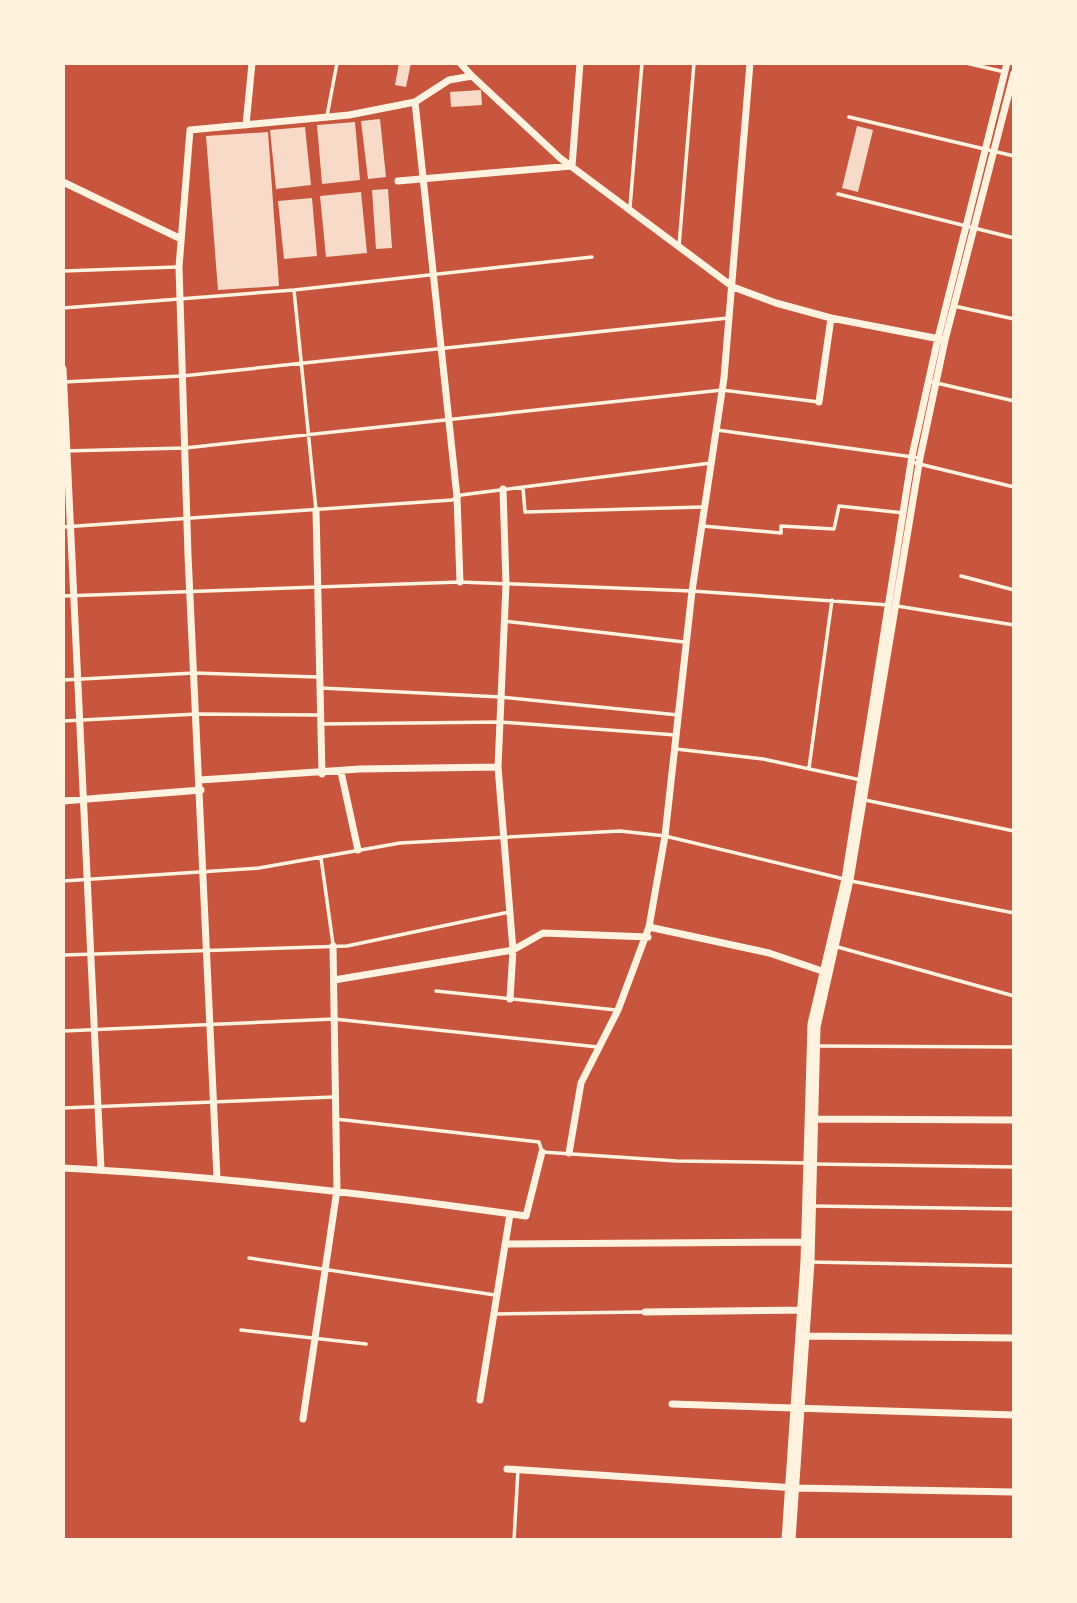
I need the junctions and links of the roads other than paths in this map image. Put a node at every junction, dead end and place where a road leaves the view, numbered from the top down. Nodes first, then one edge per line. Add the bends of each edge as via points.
1 (252, 63) edge
2 (337, 63) edge
3 (580, 63) edge
4 (642, 63) edge
5 (694, 63) edge
6 (750, 63) edge
7 (966, 63) edge
8 (1007, 63) edge
9 (462, 64) edge
10 (1012, 74) edge
11 (472, 76) junction
12 (415, 102) junction
13 (327, 117) junction
14 (849, 117) dead end
15 (246, 125) junction
16 (985, 150) junction
17 (995, 152) junction
18 (1014, 156) edge
19 (572, 166) junction
20 (424, 179) junction
21 (398, 181) dead end
22 (63, 182) edge
23 (838, 194) dead end
24 (630, 212) junction
25 (970, 227) junction
26 (179, 238) junction
27 (1014, 238) edge
28 (678, 249) junction
29 (592, 257) dead end
30 (179, 267) junction
31 (63, 271) edge
32 (434, 274) junction
33 (733, 287) junction
34 (293, 290) junction
35 (180, 300) junction
36 (954, 306) junction
37 (63, 308) edge
38 (730, 318) junction
39 (831, 318) junction
40 (1014, 319) edge
41 (941, 339) junction
42 (442, 348) junction
43 (301, 363) junction
44 (63, 369) edge
45 (182, 376) junction
46 (933, 381) junction
47 (63, 382) edge
48 (723, 390) junction
49 (1014, 401) edge
50 (818, 402) joint
51 (449, 420) junction
52 (717, 430) junction
53 (308, 435) junction
54 (185, 449) junction
55 (65, 451) edge
56 (915, 460) junction
57 (712, 463) junction
58 (523, 487) junction
59 (1014, 487) edge
60 (503, 489) junction
61 (457, 497) junction
62 (705, 507) junction
63 (316, 510) junction
64 (906, 513) junction
65 (187, 519) junction
66 (702, 526) junction
67 (67, 527) edge
68 (961, 576) dead end
69 (460, 582) junction
70 (506, 584) junction
71 (319, 586) junction
72 (190, 590) junction
73 (1014, 590) edge
74 (692, 592) junction
75 (63, 596) edge
76 (74, 596) junction
77 (831, 600) junction
78 (890, 605) junction
79 (504, 621) junction
80 (1014, 625) edge
81 (686, 642) junction
82 (194, 673) junction
83 (320, 677) junction
84 (78, 679) junction
85 (63, 680) edge
86 (321, 688) junction
87 (501, 697) junction
88 (197, 714) junction
89 (678, 715) junction
90 (321, 719) junction
91 (80, 720) junction
92 (63, 721) edge
93 (500, 723) junction
94 (676, 735) junction
95 (674, 749) junction
96 (498, 767) junction
97 (809, 769) junction
98 (341, 772) junction
99 (322, 774) junction
100 (200, 780) junction
101 (864, 781) junction
102 (201, 790) junction
103 (861, 799) junction
104 (63, 800) edge
105 (84, 800) junction
106 (1014, 831) edge
107 (503, 835) junction
108 (664, 836) junction
109 (358, 850) junction
110 (321, 857) junction
111 (204, 872) junction
112 (88, 880) junction
113 (847, 880) junction
114 (63, 881) edge
115 (510, 912) junction
116 (1014, 913) edge
117 (649, 927) junction
118 (648, 937) junction
119 (833, 945) junction
120 (333, 946) junction
121 (208, 950) junction
122 (513, 950) junction
123 (91, 954) junction
124 (63, 955) edge
125 (827, 973) junction
126 (334, 979) junction
127 (436, 991) dead end
128 (1014, 996) edge
129 (510, 999) junction
130 (618, 1010) junction
131 (334, 1019) junction
132 (211, 1025) junction
133 (95, 1030) junction
134 (63, 1031) edge
135 (812, 1046) junction
136 (599, 1047) junction
137 (1014, 1047) edge
138 (336, 1097) junction
139 (214, 1100) junction
140 (98, 1106) junction
141 (63, 1108) edge
142 (336, 1119) junction
143 (811, 1119) junction
144 (1014, 1120) edge
145 (542, 1152) junction
146 (569, 1153) junction
147 (810, 1164) junction
148 (1014, 1167) edge
149 (63, 1168) edge
150 (102, 1170) junction
151 (217, 1178) junction
152 (337, 1191) junction
153 (809, 1206) junction
154 (1014, 1209) edge
155 (510, 1214) junction
156 (808, 1242) junction
157 (505, 1244) junction
158 (249, 1258) dead end
159 (807, 1261) junction
160 (1014, 1266) edge
161 (326, 1270) junction
162 (497, 1296) junction
163 (804, 1310) junction
164 (645, 1312) joint
165 (494, 1314) junction
166 (241, 1330) dead end
167 (803, 1336) junction
168 (317, 1338) junction
169 (1014, 1338) edge
170 (366, 1344) dead end
171 (480, 1400) dead end
172 (672, 1404) dead end
173 (799, 1410) junction
174 (1014, 1415) edge
175 (303, 1419) dead end
176 (506, 1469) dead end
177 (518, 1470) junction
178 (793, 1488) junction
179 (1014, 1492) edge
180 (514, 1540) edge
181 (786, 1540) edge
182 (792, 1540) edge

1 - 15 street
2 - 13 lane
3 - 19 street
4 - 24 lane
5 - 28 lane
6 - 33 street
7 - 10 lane
8 - 10 street
9 - 11 street
10 - 16 street
10 - 17 street
11 - 12 street via 449,80
11 - 19 street
12 - 13 street
12 - 20 street
13 - 15 street
14 - 16 lane
15 - 26 street via 190,130
16 - 17 lane
16 - 25 street
17 - 18 lane
17 - 25 street
19 - 20 street
19 - 24 street
20 - 21 street
20 - 32 street
22 - 26 street
23 - 25 lane
24 - 28 street
25 - 27 lane
25 - 36 street
25 - 41 street
26 - 30 street
28 - 33 street
29 - 32 lane
30 - 31 lane
30 - 35 street
32 - 34 lane
32 - 42 street
33 - 38 street
33 - 39 street
34 - 35 lane
34 - 43 lane
35 - 37 lane
35 - 45 street
36 - 40 lane
36 - 41 street
38 - 42 lane
38 - 48 street
39 - 41 street
39 - 50 street
41 - 46 street
42 - 43 lane
42 - 51 street
43 - 45 lane
43 - 53 lane
44 - 47 street
45 - 47 lane
45 - 54 street
46 - 49 lane
46 - 56 street
47 - 55 street
48 - 50 lane
48 - 51 lane
48 - 52 street
51 - 53 lane
51 - 61 street
52 - 56 lane
52 - 57 street
53 - 54 lane
53 - 63 lane
54 - 55 lane
54 - 65 street
55 - 67 street
56 - 59 lane
56 - 64 street
57 - 58 lane
57 - 62 street
58 - 60 lane
58 - 62 lane via 525,512
60 - 61 lane
60 - 70 street
61 - 63 lane
61 - 69 street
62 - 66 street
63 - 65 lane
63 - 71 street
64 - 66 lane via 839,506 834,529 781,527 781,533
64 - 78 street
65 - 67 lane
65 - 72 street
66 - 74 street
67 - 76 street
68 - 73 lane
69 - 70 lane
69 - 71 lane
70 - 74 lane
70 - 79 street
71 - 72 lane
71 - 83 street
72 - 76 lane
72 - 82 street
74 - 77 lane
74 - 81 street
75 - 76 lane
76 - 84 street
77 - 78 lane
77 - 97 lane
78 - 80 lane
78 - 101 street
79 - 81 lane
79 - 87 street
81 - 89 street
82 - 83 lane
82 - 84 lane
82 - 88 street
83 - 86 street
84 - 85 lane
84 - 91 street
86 - 87 lane
86 - 90 street
87 - 89 lane
87 - 93 street
88 - 90 lane
88 - 91 lane
88 - 100 street
89 - 94 street
90 - 93 lane
90 - 99 street
91 - 92 lane
91 - 105 street
93 - 94 lane
93 - 96 street
94 - 95 street
95 - 97 lane via 763,758
95 - 108 street
96 - 98 street
96 - 107 street
97 - 101 lane
98 - 99 street
98 - 109 street
99 - 100 street
100 - 102 street
101 - 103 street
102 - 105 street
102 - 111 street
103 - 106 lane
103 - 113 street
104 - 105 street
105 - 112 street
107 - 108 lane via 620,831
107 - 109 lane
107 - 115 street
108 - 113 lane
108 - 117 street
109 - 110 lane
110 - 111 lane via 259,869
110 - 120 lane
111 - 112 lane
111 - 121 street
112 - 114 lane
112 - 123 street
113 - 116 lane
113 - 119 street
115 - 120 lane
115 - 122 street
117 - 118 street
117 - 125 street via 769,953
118 - 122 street via 543,933
118 - 130 street
119 - 125 street
119 - 128 lane
120 - 121 lane
120 - 126 street
121 - 123 lane
121 - 132 street
122 - 126 street
122 - 129 street
123 - 124 lane
123 - 133 street
125 - 135 street via 811,1024
126 - 131 street
127 - 129 lane
129 - 130 lane
130 - 136 street
131 - 132 lane
131 - 136 lane
131 - 138 street
132 - 133 lane
132 - 139 street
133 - 134 lane
133 - 140 street
135 - 137 lane
135 - 143 street
136 - 146 street via 580,1083
138 - 139 lane
138 - 142 street
139 - 140 lane
139 - 151 street
140 - 141 lane
140 - 150 street
142 - 145 lane via 539,1142
142 - 152 street
143 - 144 street
143 - 147 street
145 - 146 lane
145 - 155 street via 526,1216
146 - 147 lane
147 - 148 lane
147 - 153 street
149 - 150 street
150 - 151 street
151 - 152 street
152 - 155 street
152 - 161 street
153 - 154 lane
153 - 156 street
155 - 157 street
156 - 157 street
156 - 159 street
157 - 162 street
158 - 161 lane
159 - 160 lane
159 - 163 street
161 - 162 lane
161 - 168 street
162 - 165 street
163 - 164 street
163 - 167 street
164 - 165 lane
165 - 171 street
166 - 168 lane
167 - 169 street
167 - 173 street
168 - 170 lane
168 - 175 street
172 - 173 street
173 - 174 street
173 - 178 street
176 - 177 street
177 - 178 street
177 - 180 lane
178 - 179 street
178 - 181 street
178 - 182 street

